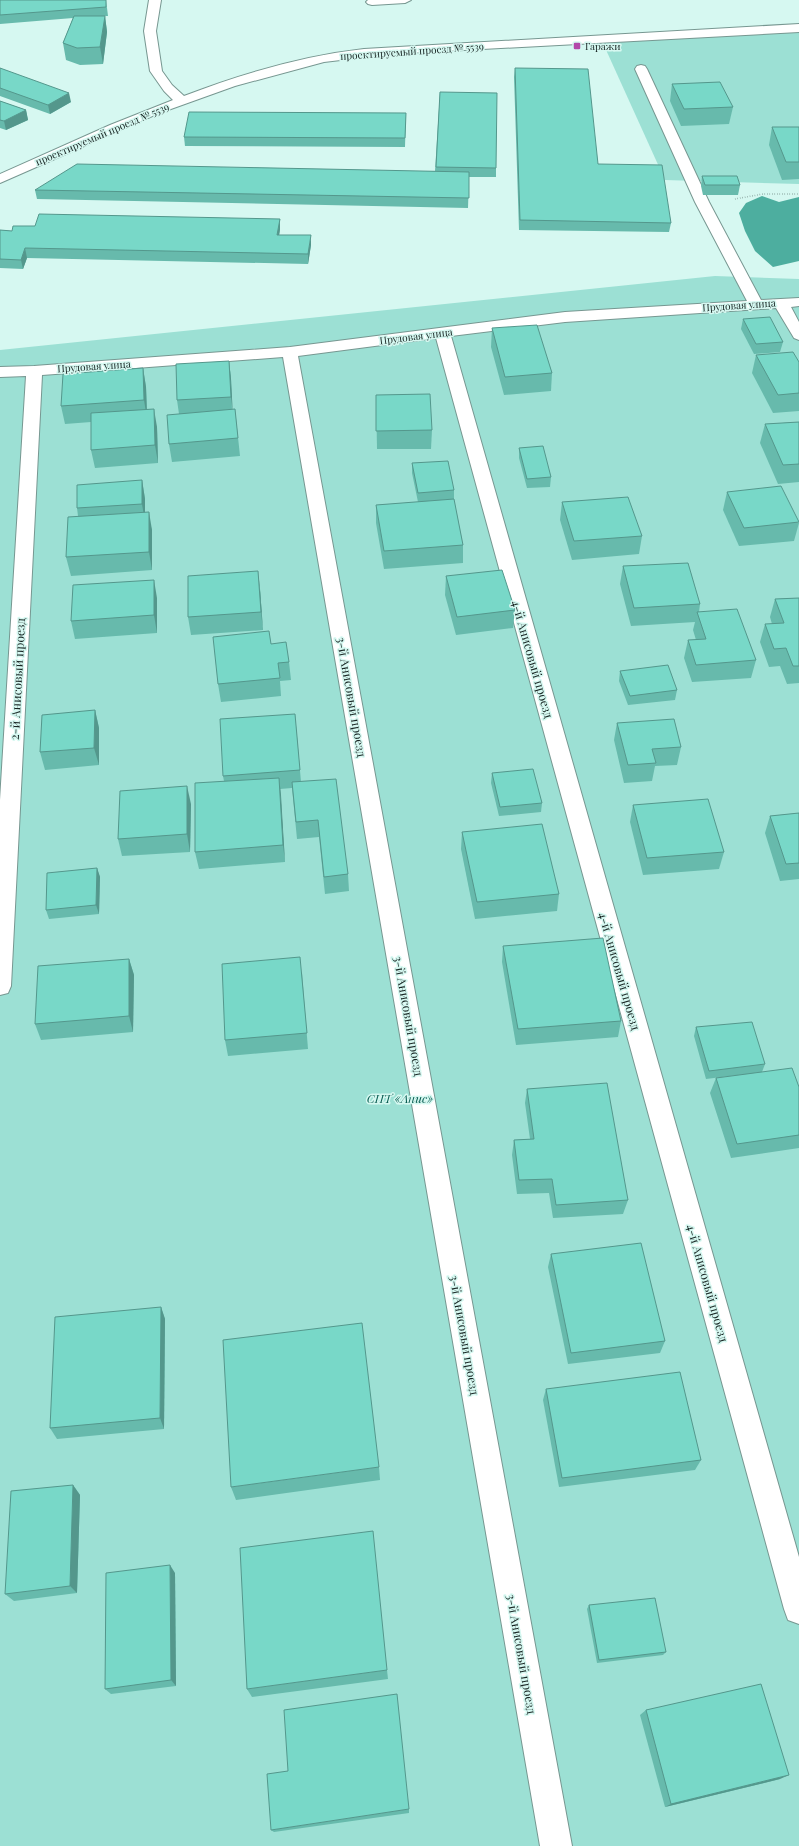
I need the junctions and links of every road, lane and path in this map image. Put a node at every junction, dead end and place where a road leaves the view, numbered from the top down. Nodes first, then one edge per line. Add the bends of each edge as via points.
1 (155, 0) edge
2 (405, 0) edge
3 (372, 2) dead end
4 (794, 31) edge
5 (641, 69) dead end
6 (181, 100) junction
7 (0, 179) edge
8 (799, 194) edge
9 (702, 202) junction
10 (799, 302) edge
11 (781, 303) junction
12 (756, 304) junction
13 (442, 332) junction
14 (799, 335) edge
15 (290, 352) junction
16 (0, 367) edge
17 (34, 371) junction
18 (0, 372) edge
19 (0, 986) edge
20 (799, 1609) edge
21 (556, 1846) edge

1 - 6 street via 150,30 156,71 168,88
2 - 3 street
4 - 6 street, проектируемый проезд № 5539 via 354,54 312,60 220,86
5 - 9 street
6 - 7 street, проектируемый проезд № 5539
8 - 9 path via 763,194
9 - 12 street
10 - 11 street, Прудовая улица
11 - 12 street, Прудовая улица
11 - 14 street
12 - 13 street, Прудовая улица via 565,316
13 - 15 street, Прудовая улица
13 - 20 street, 4-й Анисовый проезд
15 - 17 street, Прудовая улица
15 - 21 street, 3-й Анисовый проезд
16 - 17 street
17 - 18 street
17 - 19 street, 2-й Анисовый проезд

